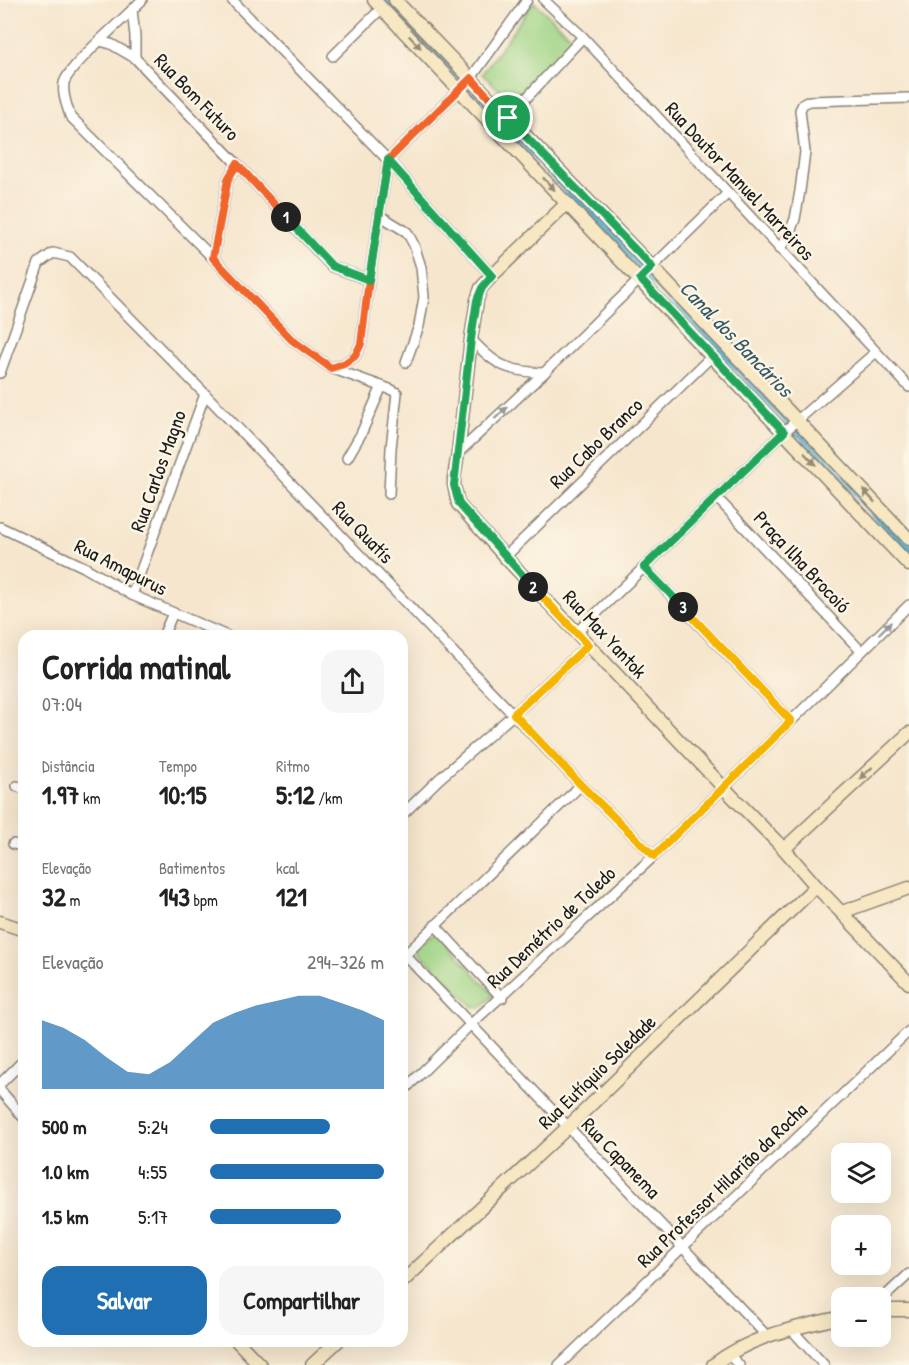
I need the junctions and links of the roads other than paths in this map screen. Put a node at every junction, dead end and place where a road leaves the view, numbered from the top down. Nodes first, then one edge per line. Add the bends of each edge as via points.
1 (142, 0) edge
2 (232, 0) edge
3 (395, 0) edge
4 (527, 0) edge
5 (544, 0) edge
6 (378, 4) edge
7 (132, 10) junction
8 (582, 37) junction
9 (100, 41) junction
10 (333, 56) dead end
11 (135, 58) junction
12 (470, 79) junction
13 (461, 89) junction
14 (909, 98) edge
15 (508, 118) junction
16 (388, 160) junction
17 (237, 164) junction
18 (727, 194) junction
19 (567, 203) junction
20 (379, 215) junction
21 (779, 249) junction
22 (213, 258) junction
23 (646, 273) junction
24 (492, 276) junction
25 (369, 280) junction
26 (471, 339) junction
27 (876, 352) junction
28 (712, 356) junction
29 (406, 362) dead end
30 (331, 368) junction
31 (0, 373) edge
32 (544, 373) junction
33 (382, 386) junction
34 (909, 387) edge
35 (205, 394) junction
36 (797, 421) junction
37 (785, 432) junction
38 (459, 453) junction
39 (347, 458) dead end
40 (389, 494) dead end
41 (717, 498) junction
42 (0, 527) edge
43 (909, 538) edge
44 (505, 557) junction
45 (909, 565) edge
46 (644, 567) junction
47 (132, 595) junction
48 (909, 605) edge
49 (173, 613) junction
50 (166, 630) edge
51 (213, 630) edge
52 (576, 632) junction
53 (588, 645) junction
54 (861, 651) junction
55 (514, 714) junction
56 (791, 721) junction
57 (909, 733) edge
58 (581, 785) junction
59 (723, 787) junction
60 (408, 809) edge
61 (13, 844) dead end
62 (18, 845) edge
63 (784, 849) junction
64 (654, 856) junction
65 (816, 886) junction
66 (909, 888) edge
67 (842, 912) junction
68 (0, 922) edge
69 (435, 925) junction
70 (18, 928) edge
71 (408, 950) edge
72 (408, 960) edge
73 (909, 983) edge
74 (502, 998) junction
75 (471, 1024) junction
76 (909, 1031) edge
77 (18, 1066) edge
78 (0, 1084) edge
79 (408, 1086) edge
80 (0, 1090) edge
81 (18, 1111) edge
82 (567, 1128) junction
83 (683, 1248) junction
84 (909, 1274) edge
85 (408, 1276) edge
86 (891, 1291) edge
87 (891, 1310) edge
88 (909, 1310) edge
89 (831, 1320) edge
90 (790, 1329) junction
91 (766, 1335) junction
92 (243, 1347) edge
93 (332, 1347) edge
94 (728, 1354) junction
95 (260, 1365) edge
96 (312, 1365) edge
97 (559, 1365) edge
98 (713, 1365) edge
99 (739, 1365) edge
100 (824, 1365) edge

1 - 7 street
2 - 16 street
3 - 12 street
4 - 12 street
5 - 8 street, Rua Doutor Manuel Marreiros
6 - 10 street
6 -> 13 street
7 - 9 street
7 - 11 street
8 - 15 street
8 - 18 street, Rua Doutor Manuel Marreiros
9 - 11 street, Rua Bom Futuro
9 - 22 street via 65,81 70,116
11 - 17 street, Rua Bom Futuro
12 - 13 street
12 - 15 street
13 - 16 street
13 -> 19 street
14 - 21 street via 803,104 800,110 805,152 800,191 795,219
15 - 23 street
16 - 20 street
16 - 24 street
17 - 22 street via 228,179
17 - 25 street, Rua Bom Futuro via 332,266
18 - 21 street, Rua Doutor Manuel Marreiros
18 - 23 street
19 - 23 street
19 - 24 street, Rua Max Yantok
20 - 25 street
20 - 29 street via 407,232 421,267 424,297
21 - 27 street, Rua Doutor Manuel Marreiros
22 - 30 street via 292,340
23 - 28 street
23 - 32 street
23 - 36 street
24 - 26 street, Rua Max Yantok via 477,300
25 - 30 street via 361,344 355,356
26 - 32 street via 501,366
26 - 38 street, Rua Max Yantok
27 - 34 street, Rua Doutor Manuel Marreiros
27 - 36 street
28 - 37 street
28 - 44 street, Rua Cabo Branco
30 - 33 street
31 - 35 street, Rua Quatís via 39,263 53,253 70,256
38 -> 32 street
33 - 39 street
33 - 40 street via 397,393
35 - 47 street, Rua Carlos Magno
35 - 55 street, Rua Quatís
36 - 37 street
43 -> 36 street
37 - 41 street
37 -> 45 street
38 - 44 street, Rua Max Yantok via 454,485 459,504
41 - 46 street
41 - 54 street, Praça Ilha Brocoió
42 - 47 street, Rua Amapurus
44 - 52 street, Rua Max Yantok
46 - 52 street
46 - 56 street
47 - 49 street, Rua Amapurus
54 -> 48 street, Rua Demétrio de Toledo
49 - 50 street
49 - 51 street, Rua Amapurus
52 - 53 street, Rua Max Yantok
53 - 55 street
53 - 59 street, Rua Max Yantok
54 - 56 street, Rua Demétrio de Toledo
55 - 58 street, Rua Quatís
55 - 60 street
56 - 59 street, Rua Demétrio de Toledo
57 -> 63 street
58 - 64 street, Rua Quatís
58 - 69 street
59 - 63 street, Rua Max Yantok
59 - 64 street, Rua Demétrio de Toledo
61 - 62 street
63 - 65 street, Rua Max Yantok
64 - 74 street, Rua Demétrio de Toledo
65 - 67 street, Rua Max Yantok
65 - 82 street, Rua Eutíquio Soledade
66 - 67 street
67 - 73 street, Rua Max Yantok
68 - 70 street
69 - 71 street
69 - 74 street
72 - 75 street, Rua Capanema
74 - 75 street, Rua Demétrio de Toledo
75 - 79 street, Rua Demétrio de Toledo
75 - 82 street, Rua Capanema
76 - 83 street, Rua Professor Hilarião da Rocha
77 - 78 street
80 - 81 street
82 - 83 street, Rua Capanema
82 - 85 street, Rua Eutíquio Soledade
83 - 91 street, Rua Capanema
83 - 97 street, Rua Professor Hilarião da Rocha
84 - 86 street
87 - 88 street
89 - 90 street
90 - 91 street
90 - 100 street
91 - 94 street
92 - 95 street
93 - 96 street
94 - 98 street
94 - 99 street

